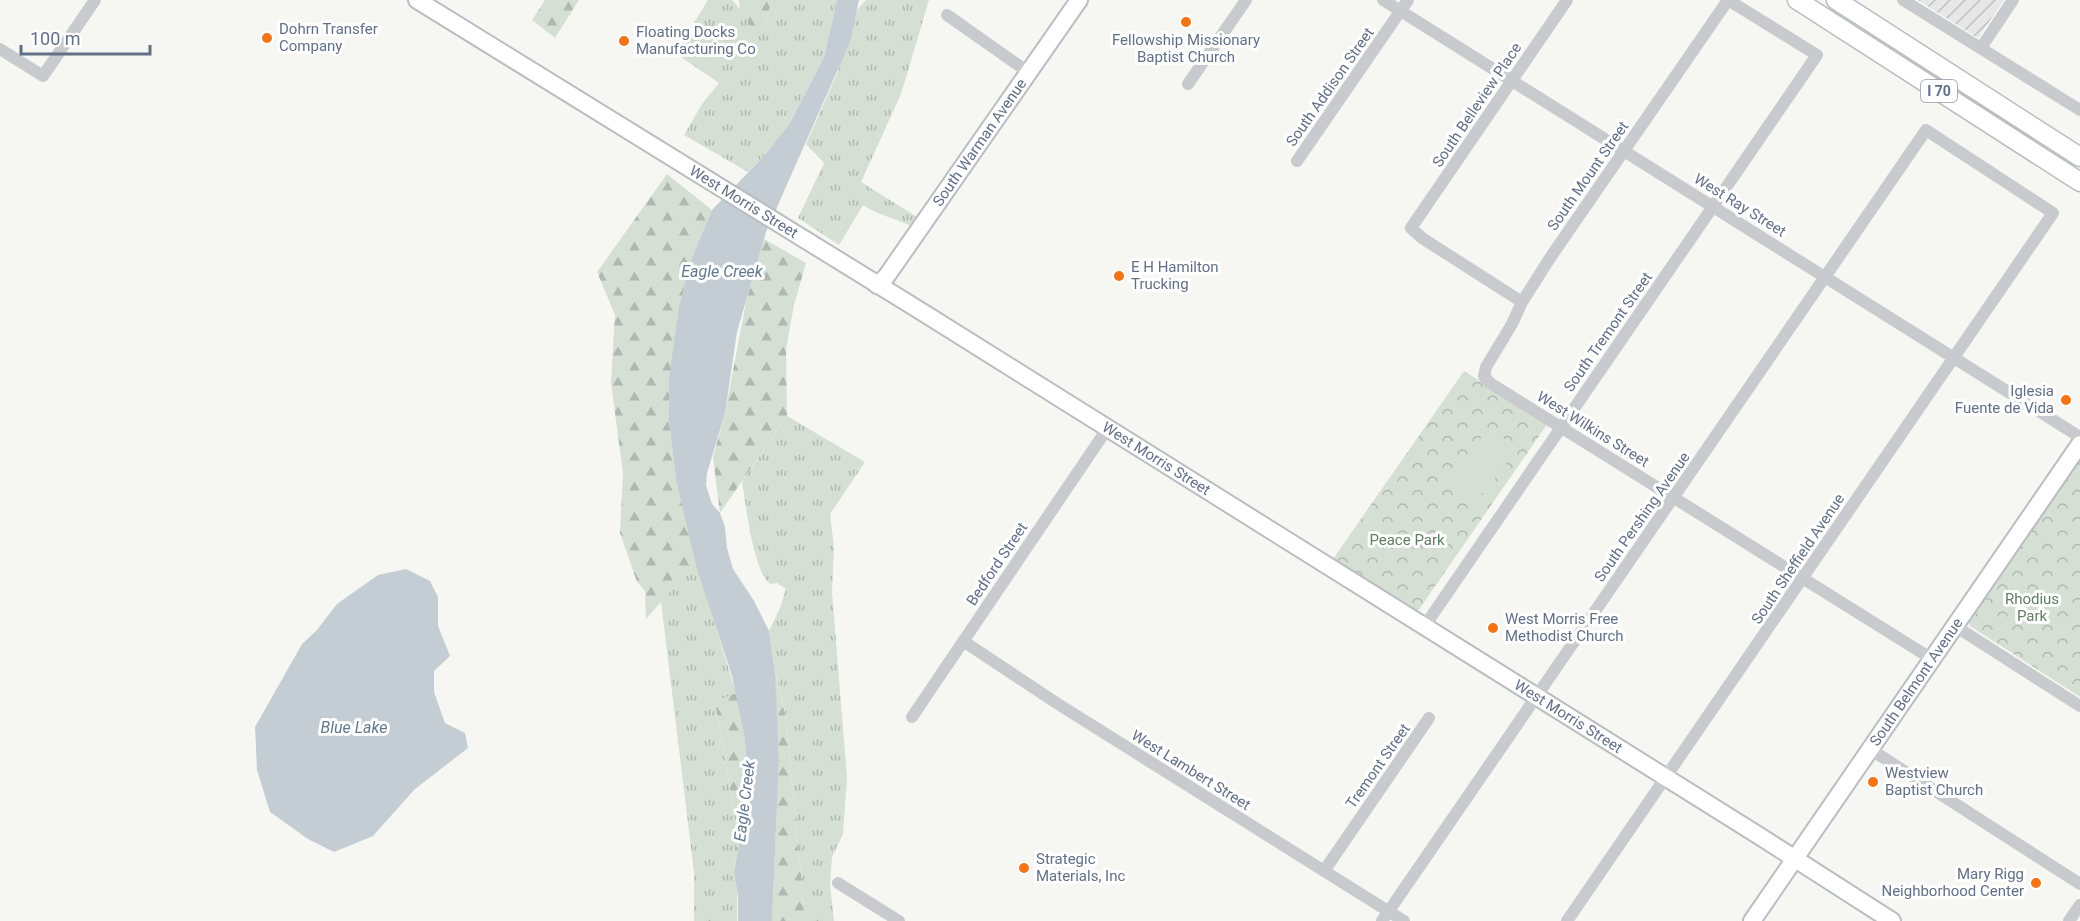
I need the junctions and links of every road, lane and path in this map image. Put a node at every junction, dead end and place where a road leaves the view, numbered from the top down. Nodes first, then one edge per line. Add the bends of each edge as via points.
1 (95, 0) edge
2 (417, 0) edge
3 (1078, 0) edge
4 (1246, 0) edge
5 (1383, 0) edge
6 (1408, 0) edge
7 (1567, 0) edge
8 (1728, 0) edge
9 (1797, 0) edge
10 (1836, 0) edge
11 (1903, 0) edge
12 (2013, 0) edge
13 (1400, 11) junction
14 (946, 15) dead end
15 (1981, 48) junction
16 (0, 49) edge
17 (1028, 72) junction
18 (1512, 80) junction
19 (1188, 84) dead end
20 (2080, 110) edge
21 (1926, 130) joint
22 (1623, 150) junction
23 (2080, 157) edge
24 (1297, 161) dead end
25 (2080, 182) edge
26 (1713, 206) junction
27 (1825, 277) junction
28 (877, 285) junction
29 (1522, 302) junction
30 (1954, 358) junction
31 (1484, 376) joint
32 (1562, 427) junction
33 (1107, 429) junction
34 (2080, 437) edge
35 (2080, 444) edge
36 (1675, 496) junction
37 (1804, 578) junction
38 (1955, 626) junction
39 (1424, 627) junction
40 (963, 641) junction
41 (1932, 659) junction
42 (1536, 697) junction
43 (2080, 706) edge
44 (912, 717) dead end
45 (1429, 718) dead end
46 (1870, 749) junction
47 (1666, 778) junction
48 (1794, 859) junction
49 (1324, 871) junction
50 (838, 883) dead end
51 (2080, 884) edge
52 (2080, 905) edge
53 (1386, 916) edge
54 (898, 921) edge
55 (1404, 921) edge
56 (1567, 921) edge
57 (1752, 921) edge
58 (1892, 921) edge
59 (2069, 921) edge

1 - 16 street via 43,76
2 - 28 main road, West Morris Street
3 - 17 main road, South Warman Avenue
4 - 19 street
5 - 13 street, West Ray Street
6 - 13 street, South Addison Street
7 - 18 street, South Belleview Place
8 - 22 street, South Mount Street
8 - 26 street, South Tremont Street via 1817,55
9 - 25 highway, I 70
10 - 23 highway, I 70
11 - 15 street
12 - 15 street
13 - 18 street, West Ray Street
13 - 24 street, South Addison Street
14 - 17 street
15 - 20 street
17 - 28 main road, South Warman Avenue
18 - 22 street, West Ray Street
18 - 29 street, South Belleview Place via 1411,228
21 - 27 street, South Pershing Avenue
21 - 30 street, South Sheffield Avenue via 2053,213
22 - 26 street, West Ray Street
22 - 29 street, South Mount Street
26 - 27 street, West Ray Street
26 - 32 street, South Tremont Street
27 - 30 street, West Ray Street
27 - 36 street, South Pershing Avenue
28 - 33 main road, West Morris Street
29 - 31 street, South Mount Street
30 - 34 street, West Ray Street
30 - 37 street, South Sheffield Avenue
31 - 32 street, West Wilkins Street
32 - 36 street, West Wilkins Street
32 - 39 street, South Tremont Street
33 - 39 main road, West Morris Street
33 - 40 street, Bedford Street
35 - 38 main road, South Belmont Avenue
36 - 37 street, West Wilkins Street
36 - 42 street, South Pershing Avenue
37 - 41 street, West Wilkins Street
37 - 47 street, South Sheffield Avenue
38 - 41 main road, South Belmont Avenue
38 - 43 street
39 - 42 main road, West Morris Street
40 - 44 street, Bedford Street
40 - 49 street, West Lambert Street
41 - 46 main road, South Belmont Avenue
42 - 47 main road, West Morris Street
42 - 53 street, South Pershing Avenue
45 - 49 street, Tremont Street
46 - 48 main road, South Belmont Avenue
46 - 51 street
47 - 48 main road, West Morris Street
47 - 56 street, South Sheffield Avenue
48 - 57 main road, South Belmont Avenue
48 - 58 main road, West Morris Street
49 - 53 street, West Lambert Street
50 - 54 street
52 - 59 street
53 - 55 street, West Lambert Street

